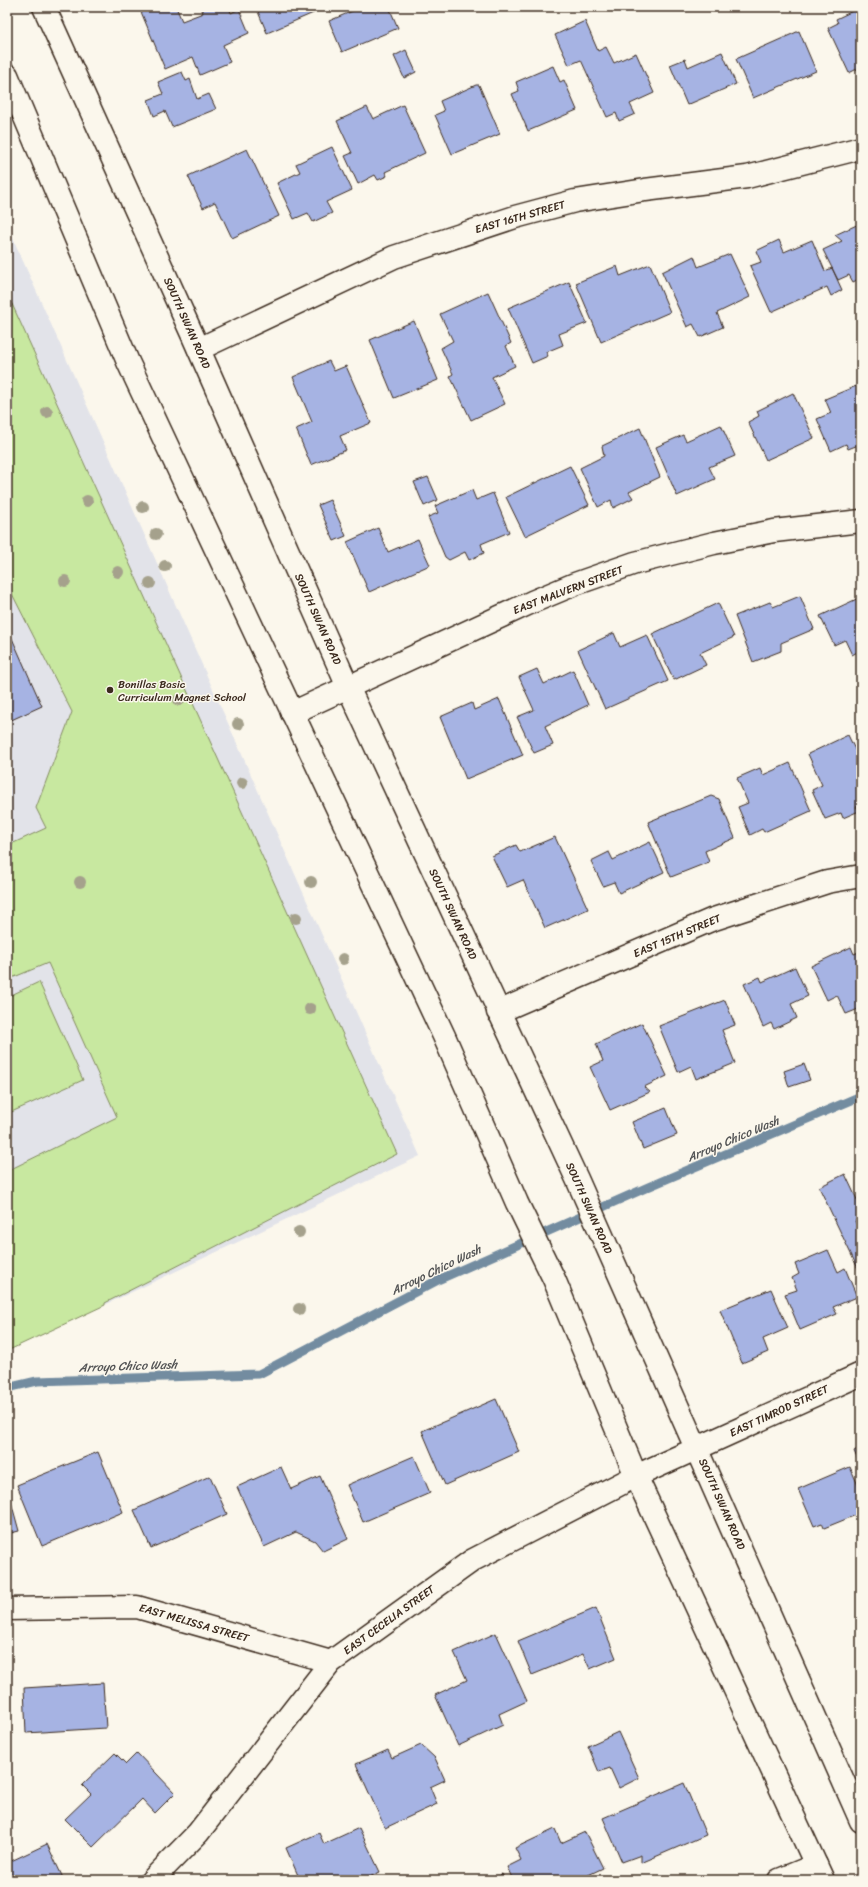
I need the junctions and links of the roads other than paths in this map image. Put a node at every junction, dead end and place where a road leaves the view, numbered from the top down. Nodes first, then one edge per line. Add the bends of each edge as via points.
1 (44, 7) edge
2 (7, 75) edge
3 (861, 148) edge
4 (198, 349) junction
5 (861, 521) edge
6 (348, 687) junction
7 (292, 713) junction
8 (861, 876) edge
9 (498, 1012) junction
10 (861, 1374) edge
11 (698, 1449) junction
12 (636, 1476) junction
13 (7, 1609) edge
14 (331, 1662) junction
15 (861, 1821) edge
16 (820, 1872) edge
17 (152, 1880) edge
18 (779, 1880) edge

1 - 4 main road, SOUTH SWAN ROAD
2 - 7 main road via 128,362
3 - 4 main road, EAST 16TH STREET via 747,177 575,201 515,216 394,257
4 - 6 main road, SOUTH SWAN ROAD
5 - 6 main road, EAST MALVERN STREET via 774,531 636,563 532,602
6 - 7 main road, EAST MALVERN STREET
6 - 9 main road, SOUTH SWAN ROAD
7 - 12 main road via 444,1036 517,1203 554,1279
8 - 9 main road, EAST 15TH STREET via 827,882 711,920
9 - 11 main road, SOUTH SWAN ROAD via 577,1179
10 - 11 main road, EAST TIMROD STREET
11 - 12 main road, EAST CECELIA STREET
11 - 15 main road, SOUTH SWAN ROAD
12 - 14 main road, EAST CECELIA STREET via 473,1560
12 - 16 main road
13 - 14 main road, EAST MELISSA STREET via 137,1606
14 - 17 main road, EAST CECELIA STREET via 198,1833
16 - 18 main road

